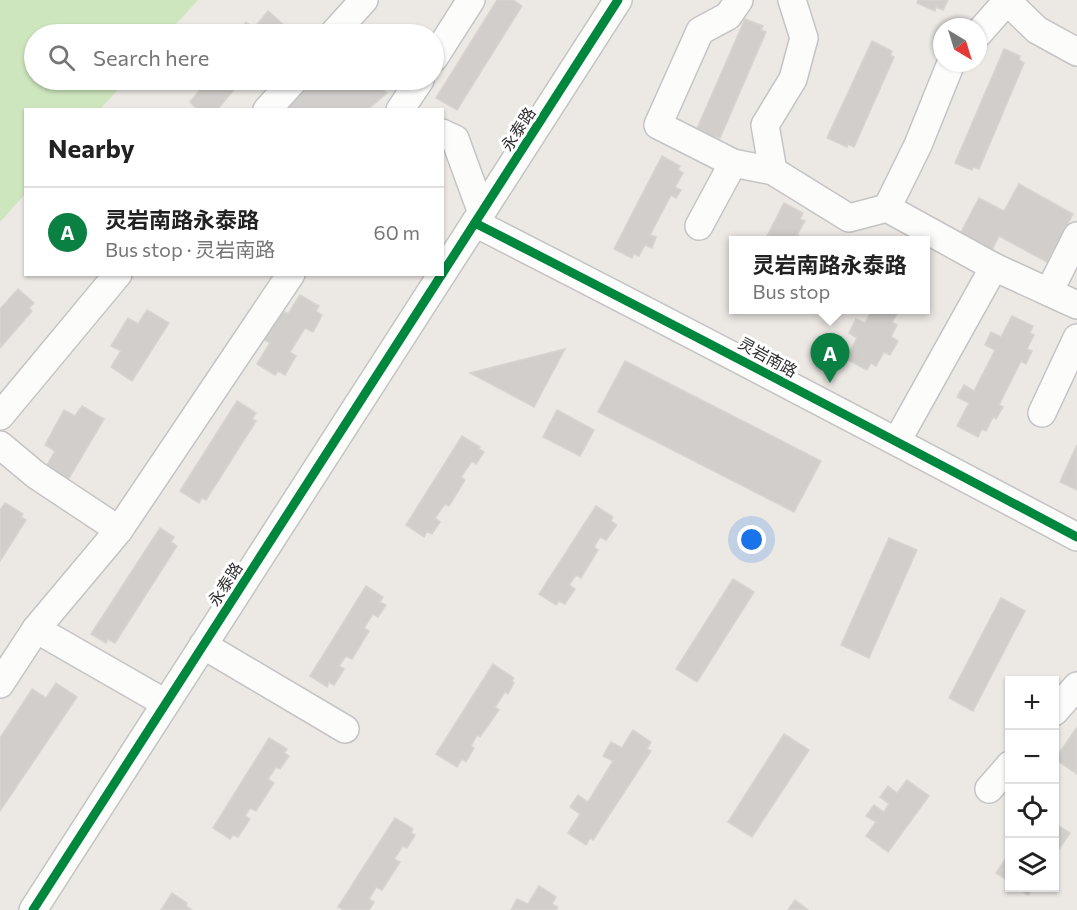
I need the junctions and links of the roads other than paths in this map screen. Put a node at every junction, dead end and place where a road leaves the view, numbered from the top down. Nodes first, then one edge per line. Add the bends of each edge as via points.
1 (363, 0) edge
2 (471, 0) edge
3 (618, 0) edge
4 (739, 0) edge
5 (792, 0) edge
6 (1008, 1) edge
7 (342, 24) edge
8 (987, 24) edge
9 (444, 42) edge
10 (1077, 52) edge
11 (947, 72) edge
12 (285, 90) edge
13 (413, 90) edge
14 (269, 108) edge
15 (401, 108) edge
16 (444, 134) edge
17 (734, 163) junction
18 (773, 171) junction
19 (887, 208) junction
20 (478, 218) junction
21 (699, 226) dead end
22 (1077, 236) edge
23 (994, 267) junction
24 (444, 271) edge
25 (116, 276) edge
26 (290, 276) edge
27 (441, 276) edge
28 (1049, 292) junction
29 (1077, 305) edge
30 (1077, 338) edge
31 (1042, 413) dead end
32 (0, 416) edge
33 (897, 441) junction
34 (0, 445) edge
35 (119, 530) junction
36 (1077, 537) edge
37 (36, 628) junction
38 (203, 645) junction
39 (0, 684) edge
40 (1077, 686) edge
41 (165, 703) junction
42 (1059, 706) edge
43 (345, 729) dead end
44 (1005, 771) edge
45 (989, 789) dead end
46 (33, 910) edge

1 - 7 street
2 - 9 street
3 - 20 street, 永泰路
4 - 17 street via 728,16 700,31 658,125
5 - 18 street via 804,38 793,79 765,125
6 - 8 street
6 - 10 street via 1037,30
11 - 19 street
12 - 14 street
13 - 15 street
16 - 20 street via 455,139
17 - 18 street
17 - 21 street
18 - 19 street via 849,218
19 - 23 street
20 - 24 street, 永泰路
20 - 33 street, 灵岩南路
22 - 28 street
23 - 28 street
23 - 33 street
25 - 32 street
26 - 35 street
27 - 38 street, 永泰路
28 - 29 street
30 - 31 street
33 - 36 street, 灵岩南路
34 - 35 street via 36,475
35 - 37 street
37 - 39 street
37 - 41 street
38 - 41 street, 永泰路
38 - 43 street
40 - 42 street
41 - 46 street, 永泰路
44 - 45 street

